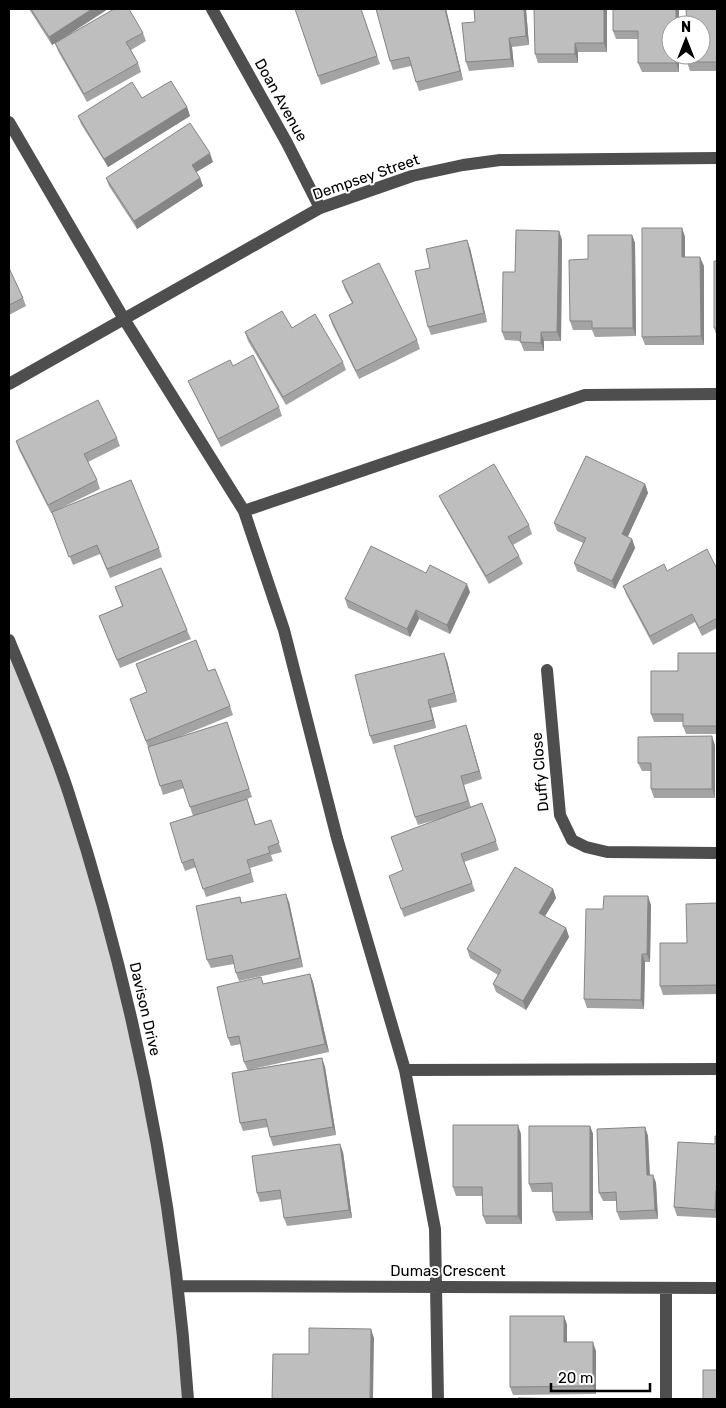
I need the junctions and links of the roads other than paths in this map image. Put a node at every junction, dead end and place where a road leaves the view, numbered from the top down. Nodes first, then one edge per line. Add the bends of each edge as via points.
1 (212, 9) edge
2 (9, 122) edge
3 (717, 158) edge
4 (320, 208) junction
5 (124, 318) junction
6 (9, 384) edge
7 (717, 394) edge
8 (244, 511) junction
9 (9, 640) edge
10 (547, 670) dead end
11 (717, 853) edge
12 (717, 1069) edge
13 (404, 1070) junction
14 (178, 1286) junction
15 (437, 1287) junction
16 (666, 1288) junction
17 (717, 1288) edge
18 (188, 1399) edge
19 (438, 1399) edge
20 (666, 1399) edge

1 - 4 street, Doan Avenue
2 - 5 street
3 - 4 street, Dempsey Street via 536,159 463,165 412,176
4 - 5 street, Dempsey Street
5 - 6 street, Dempsey Street
5 - 8 street
7 - 8 street via 585,395
8 - 13 street via 284,630 337,838
9 - 14 street, Davison Drive via 68,793 126,993 162,1171
10 - 11 street, Duffy Close via 560,815 572,840 607,852
12 - 13 street
13 - 15 street via 435,1229
14 - 15 street, Dumas Crescent
14 - 18 street, Davison Drive
15 - 16 street, Dumas Crescent
15 - 19 street
16 - 17 street, Dumas Crescent
16 - 20 street

